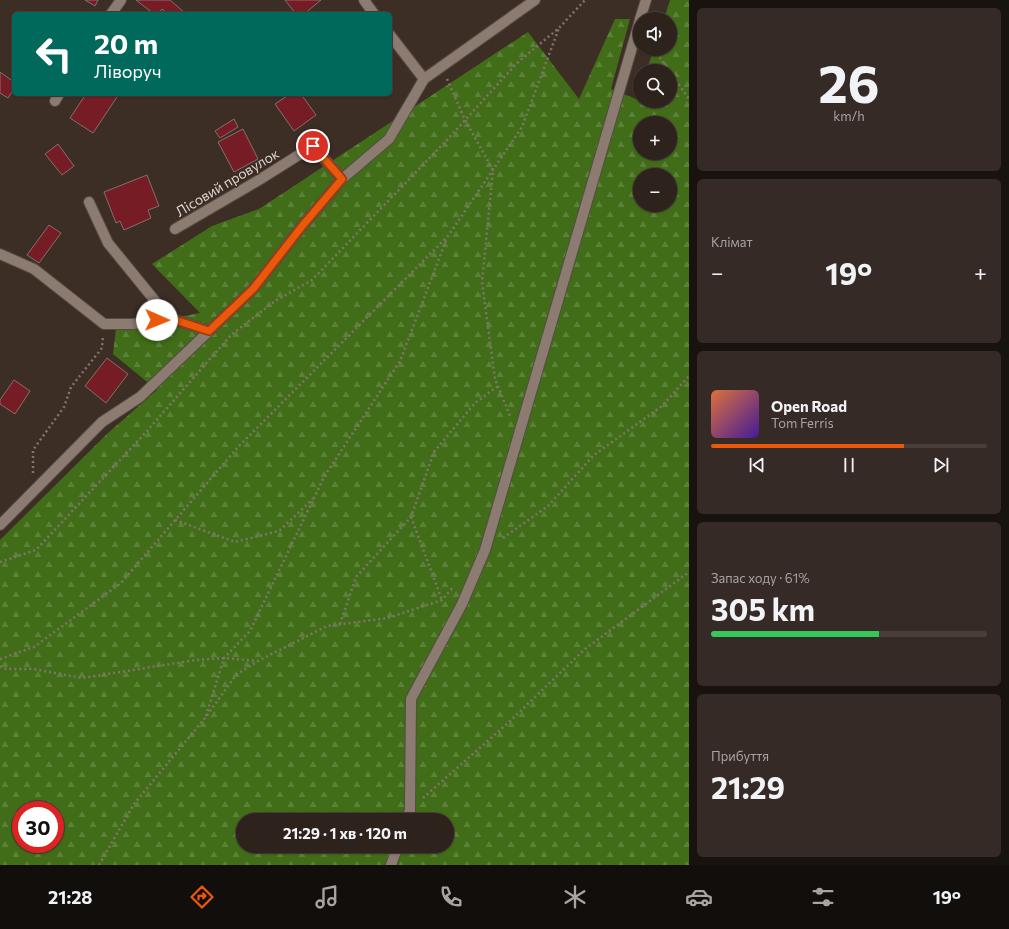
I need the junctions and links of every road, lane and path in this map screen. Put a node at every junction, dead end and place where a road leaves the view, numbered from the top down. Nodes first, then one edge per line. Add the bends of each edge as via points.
1 (121, 0) edge
2 (364, 0) edge
3 (535, 0) edge
4 (585, 0) edge
5 (646, 0) edge
6 (112, 12) edge
7 (373, 12) edge
8 (642, 12) edge
9 (559, 28) junction
10 (392, 38) edge
11 (633, 43) edge
12 (441, 66) junction
13 (424, 79) junction
14 (677, 81) edge
15 (689, 99) edge
16 (465, 120) junction
17 (493, 170) junction
18 (342, 179) junction
19 (89, 202) dead end
20 (175, 229) dead end
21 (448, 236) junction
22 (0, 254) edge
23 (169, 318) junction
24 (104, 324) junction
25 (209, 331) junction
26 (689, 376) edge
27 (498, 386) junction
28 (518, 435) junction
29 (34, 492) junction
30 (315, 497) junction
31 (411, 517) junction
32 (174, 520) junction
33 (0, 525) edge
34 (485, 550) junction
35 (0, 562) edge
36 (689, 572) edge
37 (456, 583) dead end
38 (442, 600) junction
39 (340, 624) junction
40 (224, 658) junction
41 (0, 659) edge
42 (258, 661) junction
43 (0, 666) edge
44 (205, 718) junction
45 (410, 810) junction
46 (409, 813) edge
47 (395, 853) edge
48 (99, 865) edge
49 (391, 865) edge

1 - 6 street
2 - 7 street
3 - 12 street
4 - 9 path
5 - 8 street
9 - 16 path via 517,63
9 - 17 path via 522,127
10 - 13 street
11 - 28 street
12 - 13 street
12 - 16 path
13 - 18 street via 388,139
14 - 15 path
16 - 17 path
16 - 35 path via 312,280 275,301 231,336 36,550
17 - 21 path
17 - 27 path via 482,282
18 - 20 street, Лісовий провулок via 313,146
18 - 25 street via 253,289
19 - 23 street via 108,244
21 - 30 path via 400,361 324,477
21 - 32 path via 238,447
22 - 24 street via 34,269
23 - 24 street via 133,324
23 - 25 street
24 - 29 path via 102,348 71,387 64,407 33,450
25 - 29 street via 140,397 102,422
26 - 34 path via 662,406 594,455 548,506
27 - 28 path
27 - 31 path via 475,403 434,452
28 - 34 street
29 - 33 street
30 - 32 path via 279,532 234,542
30 - 40 path via 250,631
31 - 38 path
31 - 39 path via 356,577
32 - 41 path via 121,583 34,646
34 - 45 street via 462,604 411,699
36 - 45 path via 585,649 509,722
37 - 38 path
38 - 39 path via 388,618
39 - 42 path via 327,626
40 - 42 path
40 - 43 path via 82,678 33,669 6,669
40 - 44 path
42 - 44 path via 236,675
44 - 48 path via 134,804
45 - 46 street
47 - 49 street

